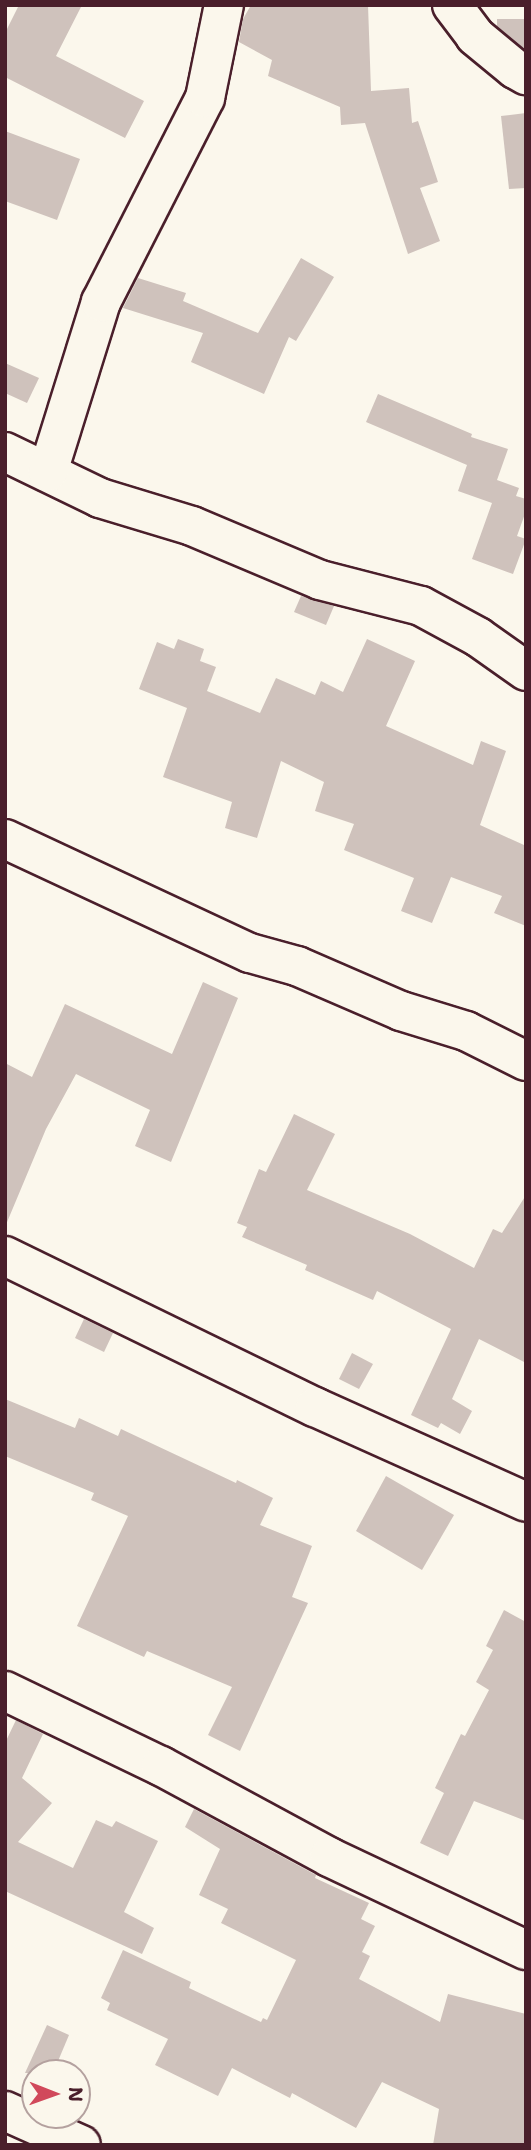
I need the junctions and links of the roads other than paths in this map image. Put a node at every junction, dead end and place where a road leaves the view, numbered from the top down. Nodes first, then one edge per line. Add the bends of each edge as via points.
1 (224, 5) edge
2 (452, 5) edge
3 (526, 75) edge
4 (5, 452) edge
5 (48, 472) junction
6 (526, 671) edge
7 (5, 839) edge
8 (526, 1061) edge
9 (5, 1256) edge
10 (526, 1502) edge
11 (5, 1691) edge
12 (526, 1950) edge
13 (5, 2111) edge
14 (81, 2145) edge

1 - 5 street via 205,98 101,302
2 - 3 street via 475,36
4 - 5 street
5 - 6 street via 100,498 192,526 320,580 421,606 478,637
7 - 8 street via 250,953 297,966 401,1011 466,1031
9 - 10 street via 315,1407
11 - 12 street via 161,1766 328,1857
13 - 14 street

